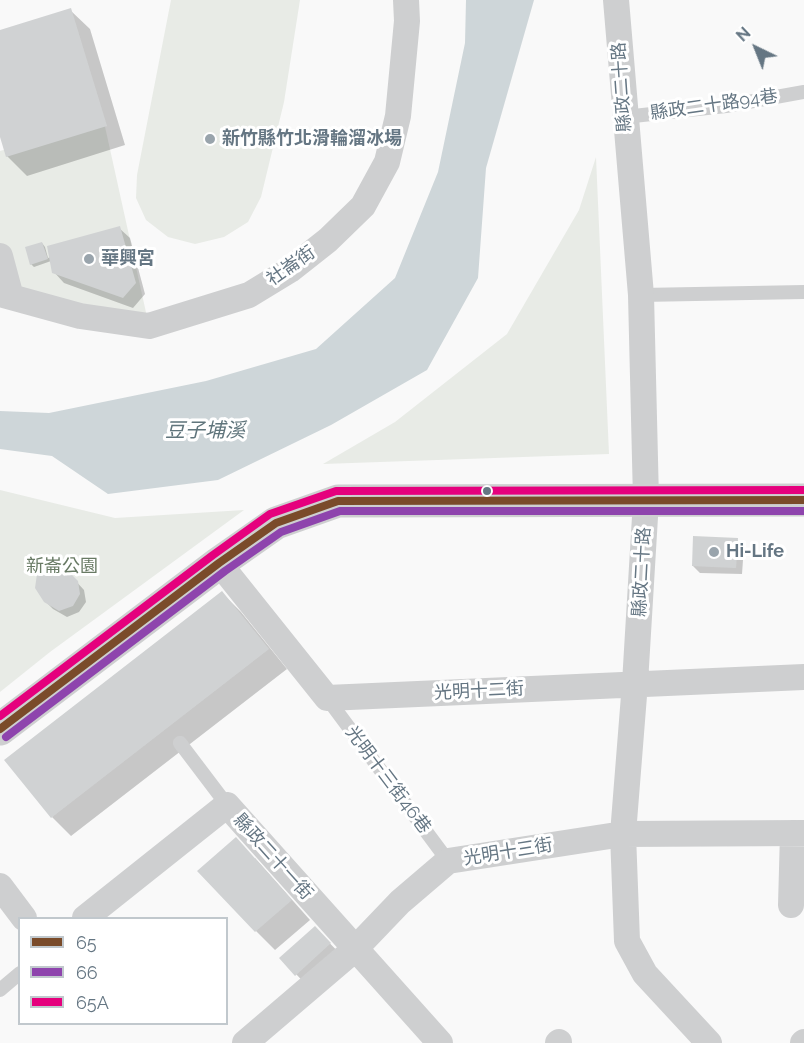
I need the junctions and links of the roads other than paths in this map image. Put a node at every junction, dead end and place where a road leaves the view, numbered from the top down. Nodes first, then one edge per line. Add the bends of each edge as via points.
1 (406, 0) edge
2 (616, 0) edge
3 (804, 92) edge
4 (624, 117) junction
5 (0, 256) edge
6 (804, 292) edge
7 (5, 296) edge
8 (641, 296) junction
9 (646, 500) junction
10 (804, 500) edge
11 (219, 563) junction
12 (804, 677) edge
13 (635, 683) junction
14 (327, 698) junction
15 (0, 729) edge
16 (180, 743) dead end
17 (227, 805) junction
18 (798, 833) edge
19 (623, 834) junction
20 (448, 861) junction
21 (0, 886) edge
22 (791, 906) dead end
23 (23, 917) edge
24 (86, 917) edge
25 (355, 949) junction
26 (18, 975) edge
27 (0, 990) edge
28 (245, 1043) edge
29 (440, 1043) edge
30 (709, 1043) edge

1 - 7 street, 社崙街 via 398,116 387,162 363,206 290,270 249,295 149,326 80,316
2 - 4 street, 縣政二十路
3 - 4 lane, 縣政二十路94巷 via 726,106
4 - 8 street, 縣政二十路
5 - 7 street
6 - 8 lane
8 - 9 street, 縣政二十路
9 - 10 street
9 - 11 street via 338,501 276,523
9 - 13 street, 縣政二十路
11 - 14 street
11 - 15 street
12 - 13 street, 光明十二街
13 - 14 street, 光明十二街
13 - 19 street, 縣政二十路
14 - 20 lane, 光明十三街46巷
16 - 17 lane
17 - 24 street, 縣政二十一街
17 - 25 street, 縣政二十一街
18 - 19 street, 光明十三街
18 - 22 street
19 - 20 street, 光明十三街
19 - 30 street, 縣政二十路 via 627,941 645,974
20 - 25 street, 光明十三街 via 400,902
21 - 23 street
25 - 28 street, 光明十三街
25 - 29 street, 縣政二十一街
26 - 27 lane

